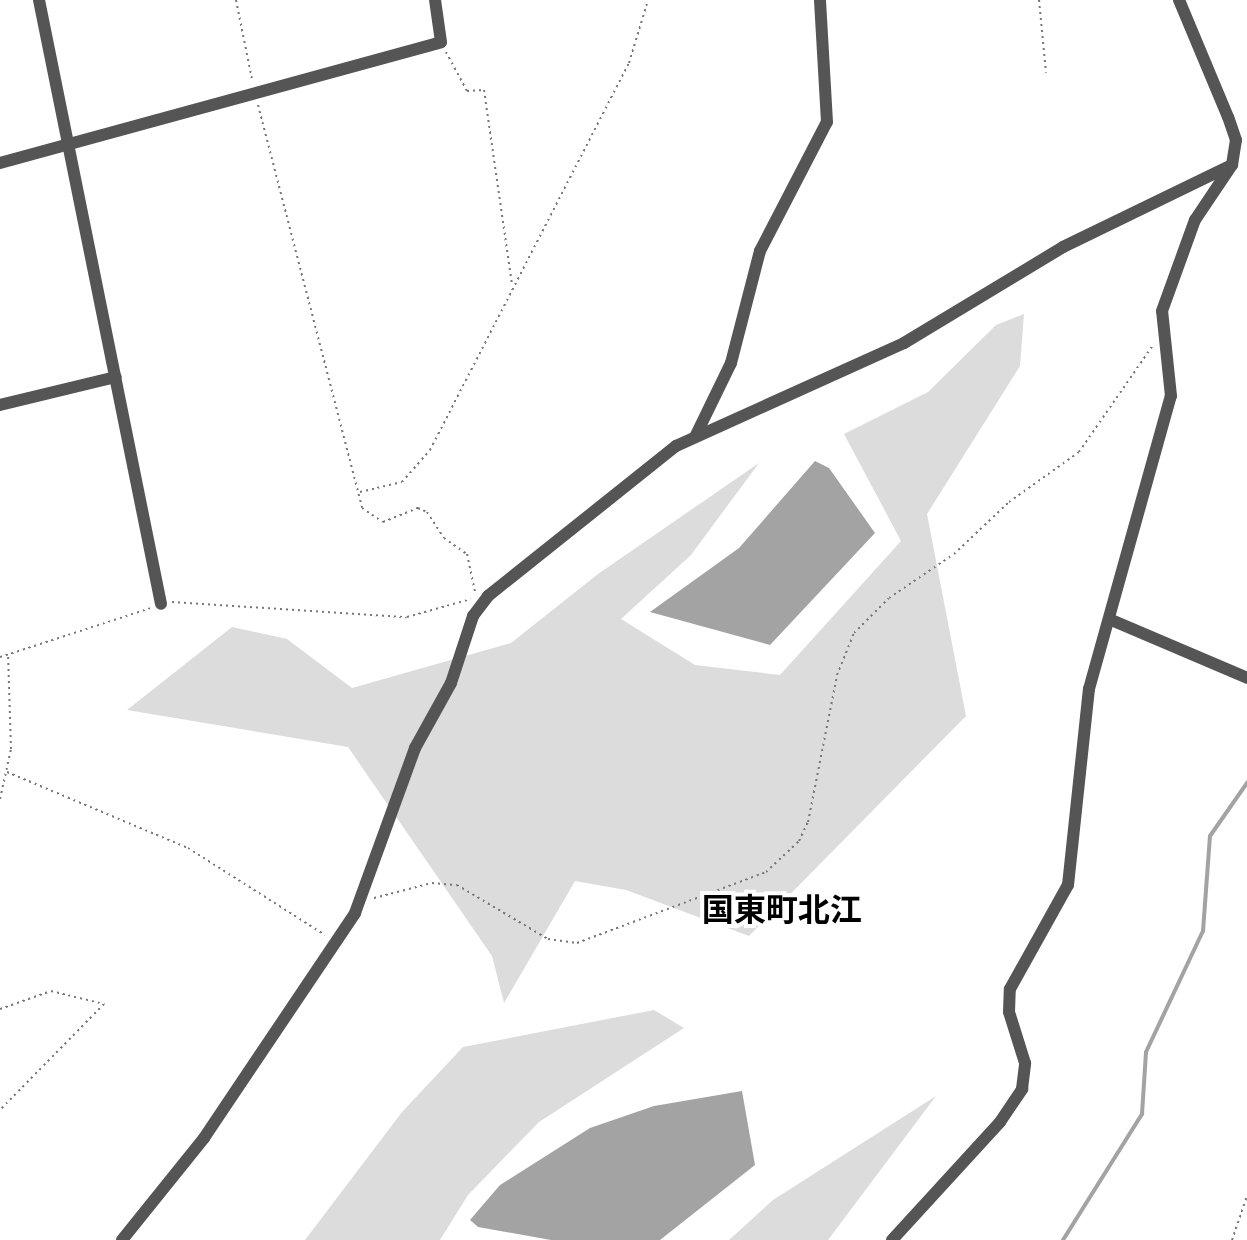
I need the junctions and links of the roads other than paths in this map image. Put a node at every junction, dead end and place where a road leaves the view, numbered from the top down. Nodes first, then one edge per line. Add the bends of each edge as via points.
1 (39, 0) edge
2 (435, 0) edge
3 (820, 0) edge
4 (1179, 0) edge
5 (70, 146) junction
6 (0, 163) edge
7 (1232, 165) junction
8 (116, 377) junction
9 (0, 405) edge
10 (696, 435) junction
11 (161, 604) road end
12 (1109, 619) junction
13 (1247, 678) edge
14 (122, 1240) edge
15 (892, 1240) edge

1 - 5 street
2 - 5 street via 441,42 254,90
3 - 10 street via 827,122 760,251 731,363
4 - 7 street via 1232,129
5 - 6 street
5 - 8 street
7 - 10 street via 1063,247 904,343
7 - 12 street via 1195,220 1164,303 1162,332 1171,396
8 - 9 street
8 - 11 street
10 - 14 street via 635,474 477,603 451,683 411,758 362,901 204,1138
12 - 13 street
12 - 15 street via 1084,717 1068,885 1010,989 1009,1012 1025,1063 1022,1089 1000,1122

